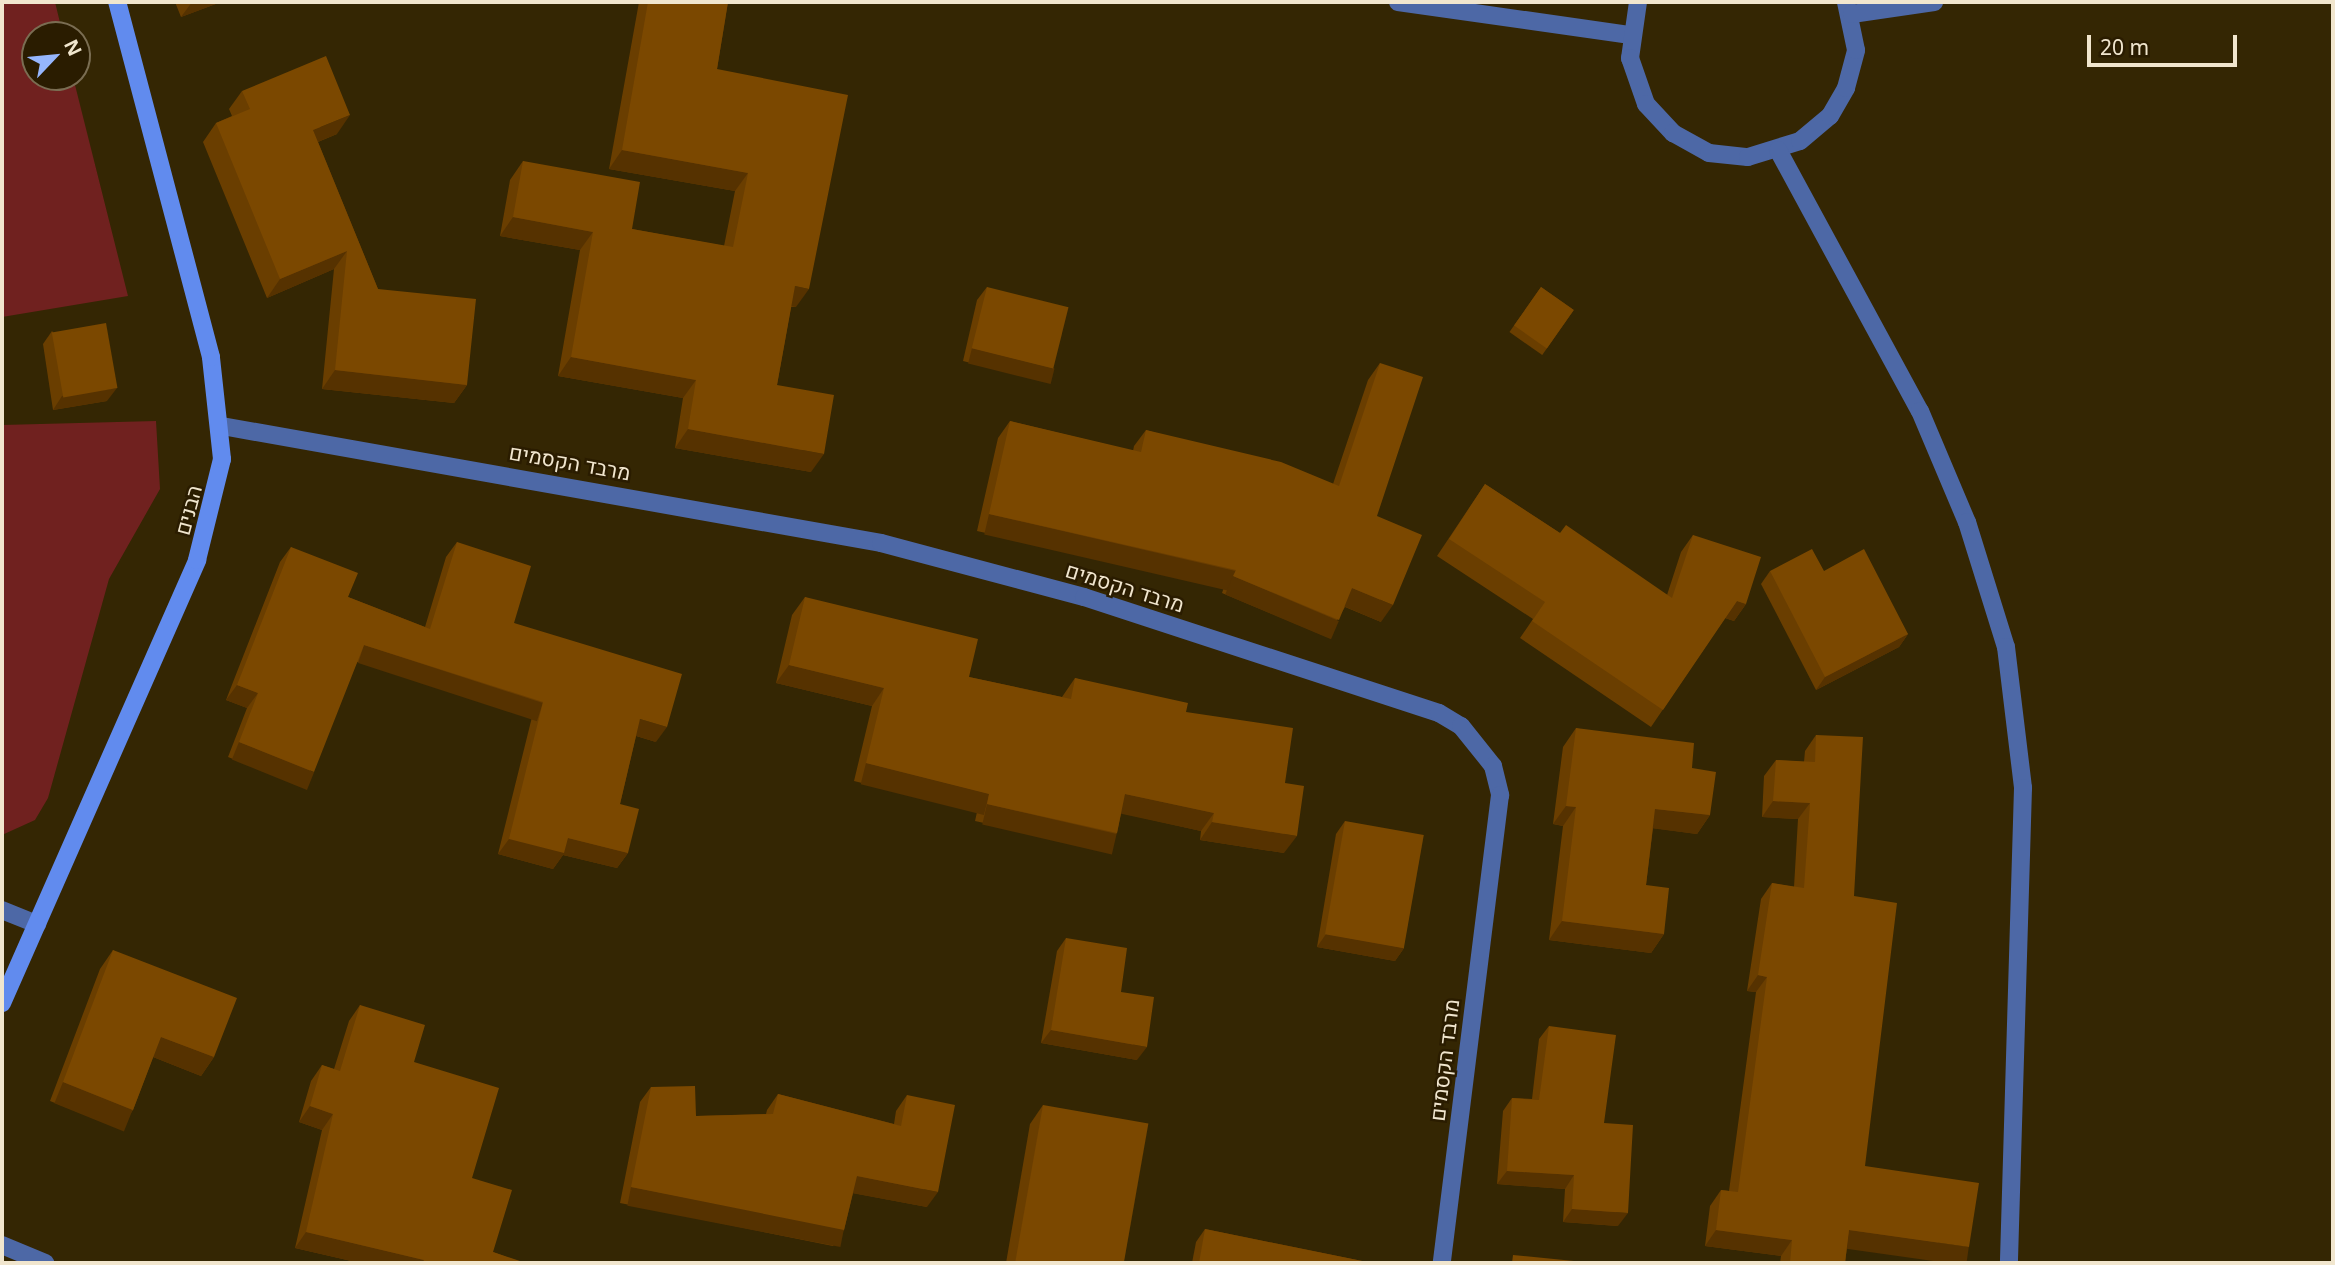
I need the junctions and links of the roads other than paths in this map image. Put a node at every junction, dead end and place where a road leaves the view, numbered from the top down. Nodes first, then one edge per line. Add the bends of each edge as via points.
1 (117, 2) edge
2 (1398, 2) edge
3 (1638, 2) edge
4 (1934, 2) edge
5 (1849, 8) edge
6 (1631, 35) junction
7 (1779, 150) junction
8 (222, 426) junction
9 (2, 909) edge
10 (37, 923) junction
11 (2, 1003) edge
12 (2, 1245) edge
13 (46, 1263) edge
14 (1442, 1263) edge
15 (2009, 1263) edge

1 - 8 street, הבנים via 211,357
2 - 6 street
3 - 6 street
4 - 5 street
5 - 7 street via 1856,50 1846,88 1830,116
6 - 7 street via 1630,58 1646,104 1673,133 1709,153 1748,157
7 - 15 street via 1920,411 1967,523 2006,646 2023,788
8 - 10 street, הבנים via 218,496 197,560
8 - 14 street, מרבד הקסמים via 881,543 1084,597 1438,713 1461,726 1493,766 1500,795
9 - 10 street
10 - 11 street, הבנים
12 - 13 street

